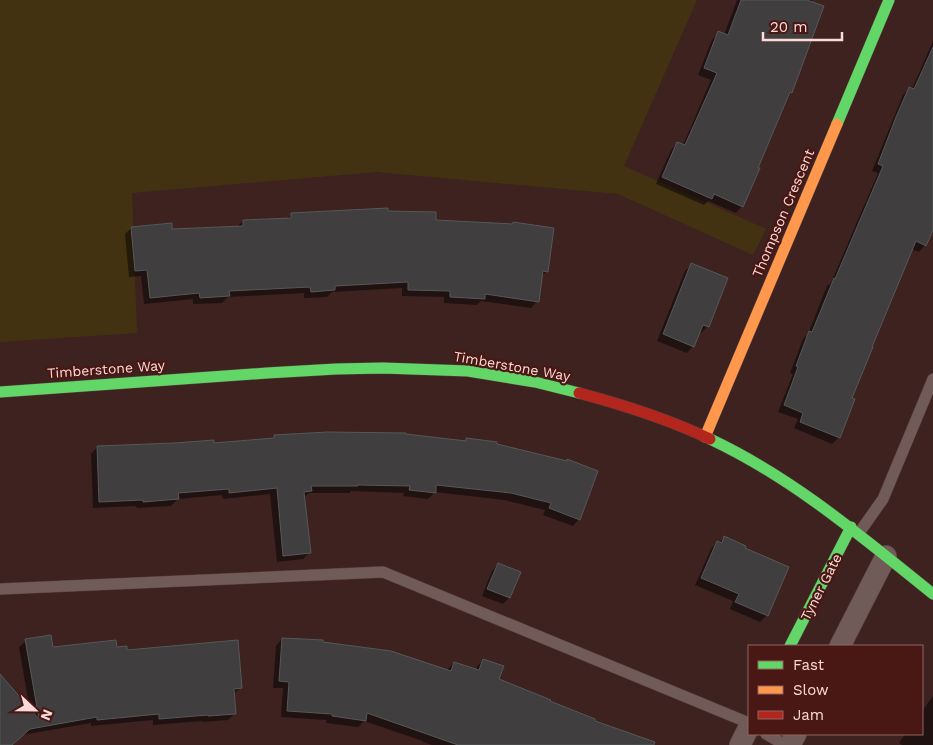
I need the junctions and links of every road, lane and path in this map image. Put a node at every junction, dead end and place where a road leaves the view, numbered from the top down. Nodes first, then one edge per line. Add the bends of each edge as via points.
1 (889, 0) edge
2 (933, 379) edge
3 (0, 392) edge
4 (705, 437) junction
5 (855, 530) junction
6 (886, 556) junction
7 (0, 589) edge
8 (933, 594) edge
9 (791, 645) edge
10 (841, 645) edge
11 (748, 725) edge
12 (748, 727) edge
13 (768, 735) edge
14 (740, 745) edge
15 (785, 745) edge

1 - 4 street, Thompson Crescent
2 - 5 lane via 883,499
3 - 4 street, Timberstone Way via 329,368 467,371 580,393 665,420
4 - 5 street, Timberstone Way via 758,464
5 - 6 street, Timberstone Way
5 - 9 street, Tyner Gate
6 - 8 street, Timberstone Way
6 - 10 street
7 - 11 lane via 383,572
12 - 14 street
13 - 15 lane

